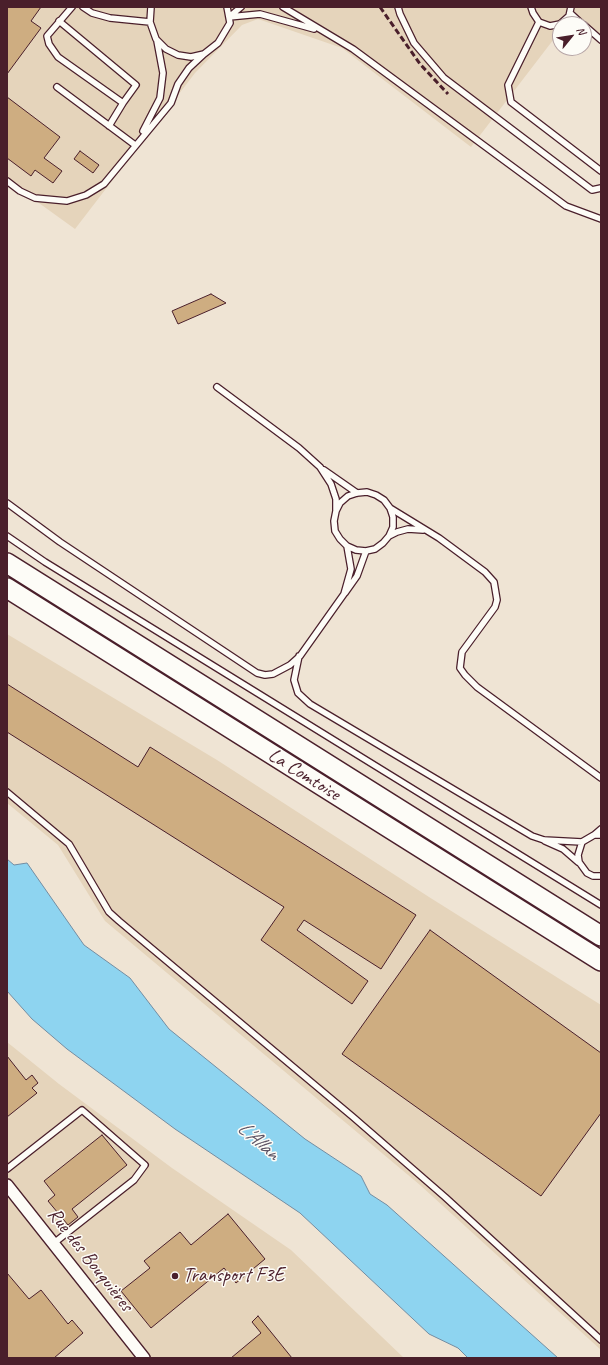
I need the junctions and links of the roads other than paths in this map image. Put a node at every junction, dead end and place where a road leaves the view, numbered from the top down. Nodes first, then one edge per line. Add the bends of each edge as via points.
1 (72, 7) edge
2 (83, 7) edge
3 (151, 7) edge
4 (228, 7) edge
5 (241, 7) edge
6 (283, 7) edge
7 (398, 7) edge
8 (532, 7) edge
9 (229, 17) junction
10 (59, 22) junction
11 (150, 22) junction
12 (539, 22) junction
13 (552, 26) edge
14 (320, 30) junction
15 (592, 32) edge
16 (156, 39) junction
17 (601, 40) edge
18 (204, 54) junction
19 (57, 87) dead end
20 (123, 103) junction
21 (109, 126) junction
22 (140, 139) junction
23 (135, 145) junction
24 (601, 170) edge
25 (7, 181) edge
26 (601, 188) edge
27 (601, 219) edge
28 (217, 387) dead end
29 (320, 467) junction
30 (357, 492) junction
31 (7, 503) edge
32 (390, 508) junction
33 (336, 511) junction
34 (426, 530) junction
35 (7, 536) edge
36 (389, 536) junction
37 (348, 546) junction
38 (366, 551) junction
39 (7, 563) edge
40 (7, 588) edge
41 (344, 594) junction
42 (300, 656) junction
43 (601, 778) edge
44 (7, 792) edge
45 (601, 829) edge
46 (594, 835) junction
47 (601, 835) edge
48 (544, 840) junction
49 (582, 842) junction
50 (579, 862) junction
51 (507, 877) junction
52 (600, 877) edge
53 (601, 905) edge
54 (536, 920) junction
55 (601, 930) edge
56 (601, 936) edge
57 (601, 961) edge
58 (601, 969) edge
59 (7, 1169) edge
60 (7, 1185) edge
61 (54, 1243) junction
62 (601, 1340) edge
63 (144, 1358) edge

1 - 10 lane
2 - 11 lane via 92,13 110,18
3 - 11 lane
4 - 9 lane
5 - 9 lane
6 - 14 lane
7 - 26 lane via 414,43 444,78 592,190
8 - 12 lane
9 - 14 lane via 260,14
9 - 18 lane via 230,23 218,43
10 - 20 lane via 136,85
10 - 20 lane via 47,36 58,57
11 - 16 lane
12 - 13 lane
12 - 24 lane via 508,85 511,102
14 - 27 lane via 353,49 566,206
15 - 17 lane
16 - 18 lane via 166,49 178,55 191,57
16 - 22 lane via 163,73 160,98
18 - 22 lane via 189,68 178,84 171,103
19 - 21 lane
20 - 21 lane
21 - 23 lane
22 - 23 lane
23 - 25 lane via 104,184 86,196 67,201 35,198
28 - 29 lane via 299,448
29 - 30 lane
29 - 33 lane via 331,484 336,499
30 - 32 lane via 376,495
30 - 33 lane via 340,503
31 - 42 lane via 60,542 258,673 273,674
32 - 34 lane
32 - 36 lane via 393,527
33 - 37 lane via 336,531
34 - 36 lane via 408,529
34 - 43 lane via 485,572 494,582 497,600 495,607 462,652 460,668 477,687
35 - 53 lane via 44,562
36 - 38 lane via 375,549
37 - 38 lane
37 - 41 lane via 351,568
38 - 41 lane via 350,588
39 - 51 highway, La Comtoise
40 - 54 highway, La Comtoise
41 - 42 lane
42 - 48 lane via 294,680 298,693 310,704 514,826
44 - 62 lane via 69,844 109,912 353,1117
45 - 46 lane
46 - 47 lane
46 - 49 lane
48 - 49 lane
48 - 50 lane via 563,849
49 - 50 lane via 579,848
50 - 52 lane via 587,873
51 - 55 highway
51 - 56 highway, La Comtoise
54 - 57 highway, La Comtoise
54 - 58 highway
59 - 61 lane via 82,1110 145,1164 134,1180
60 - 61 street, Rue des Bouquières
61 - 63 street, Rue des Bouquières

